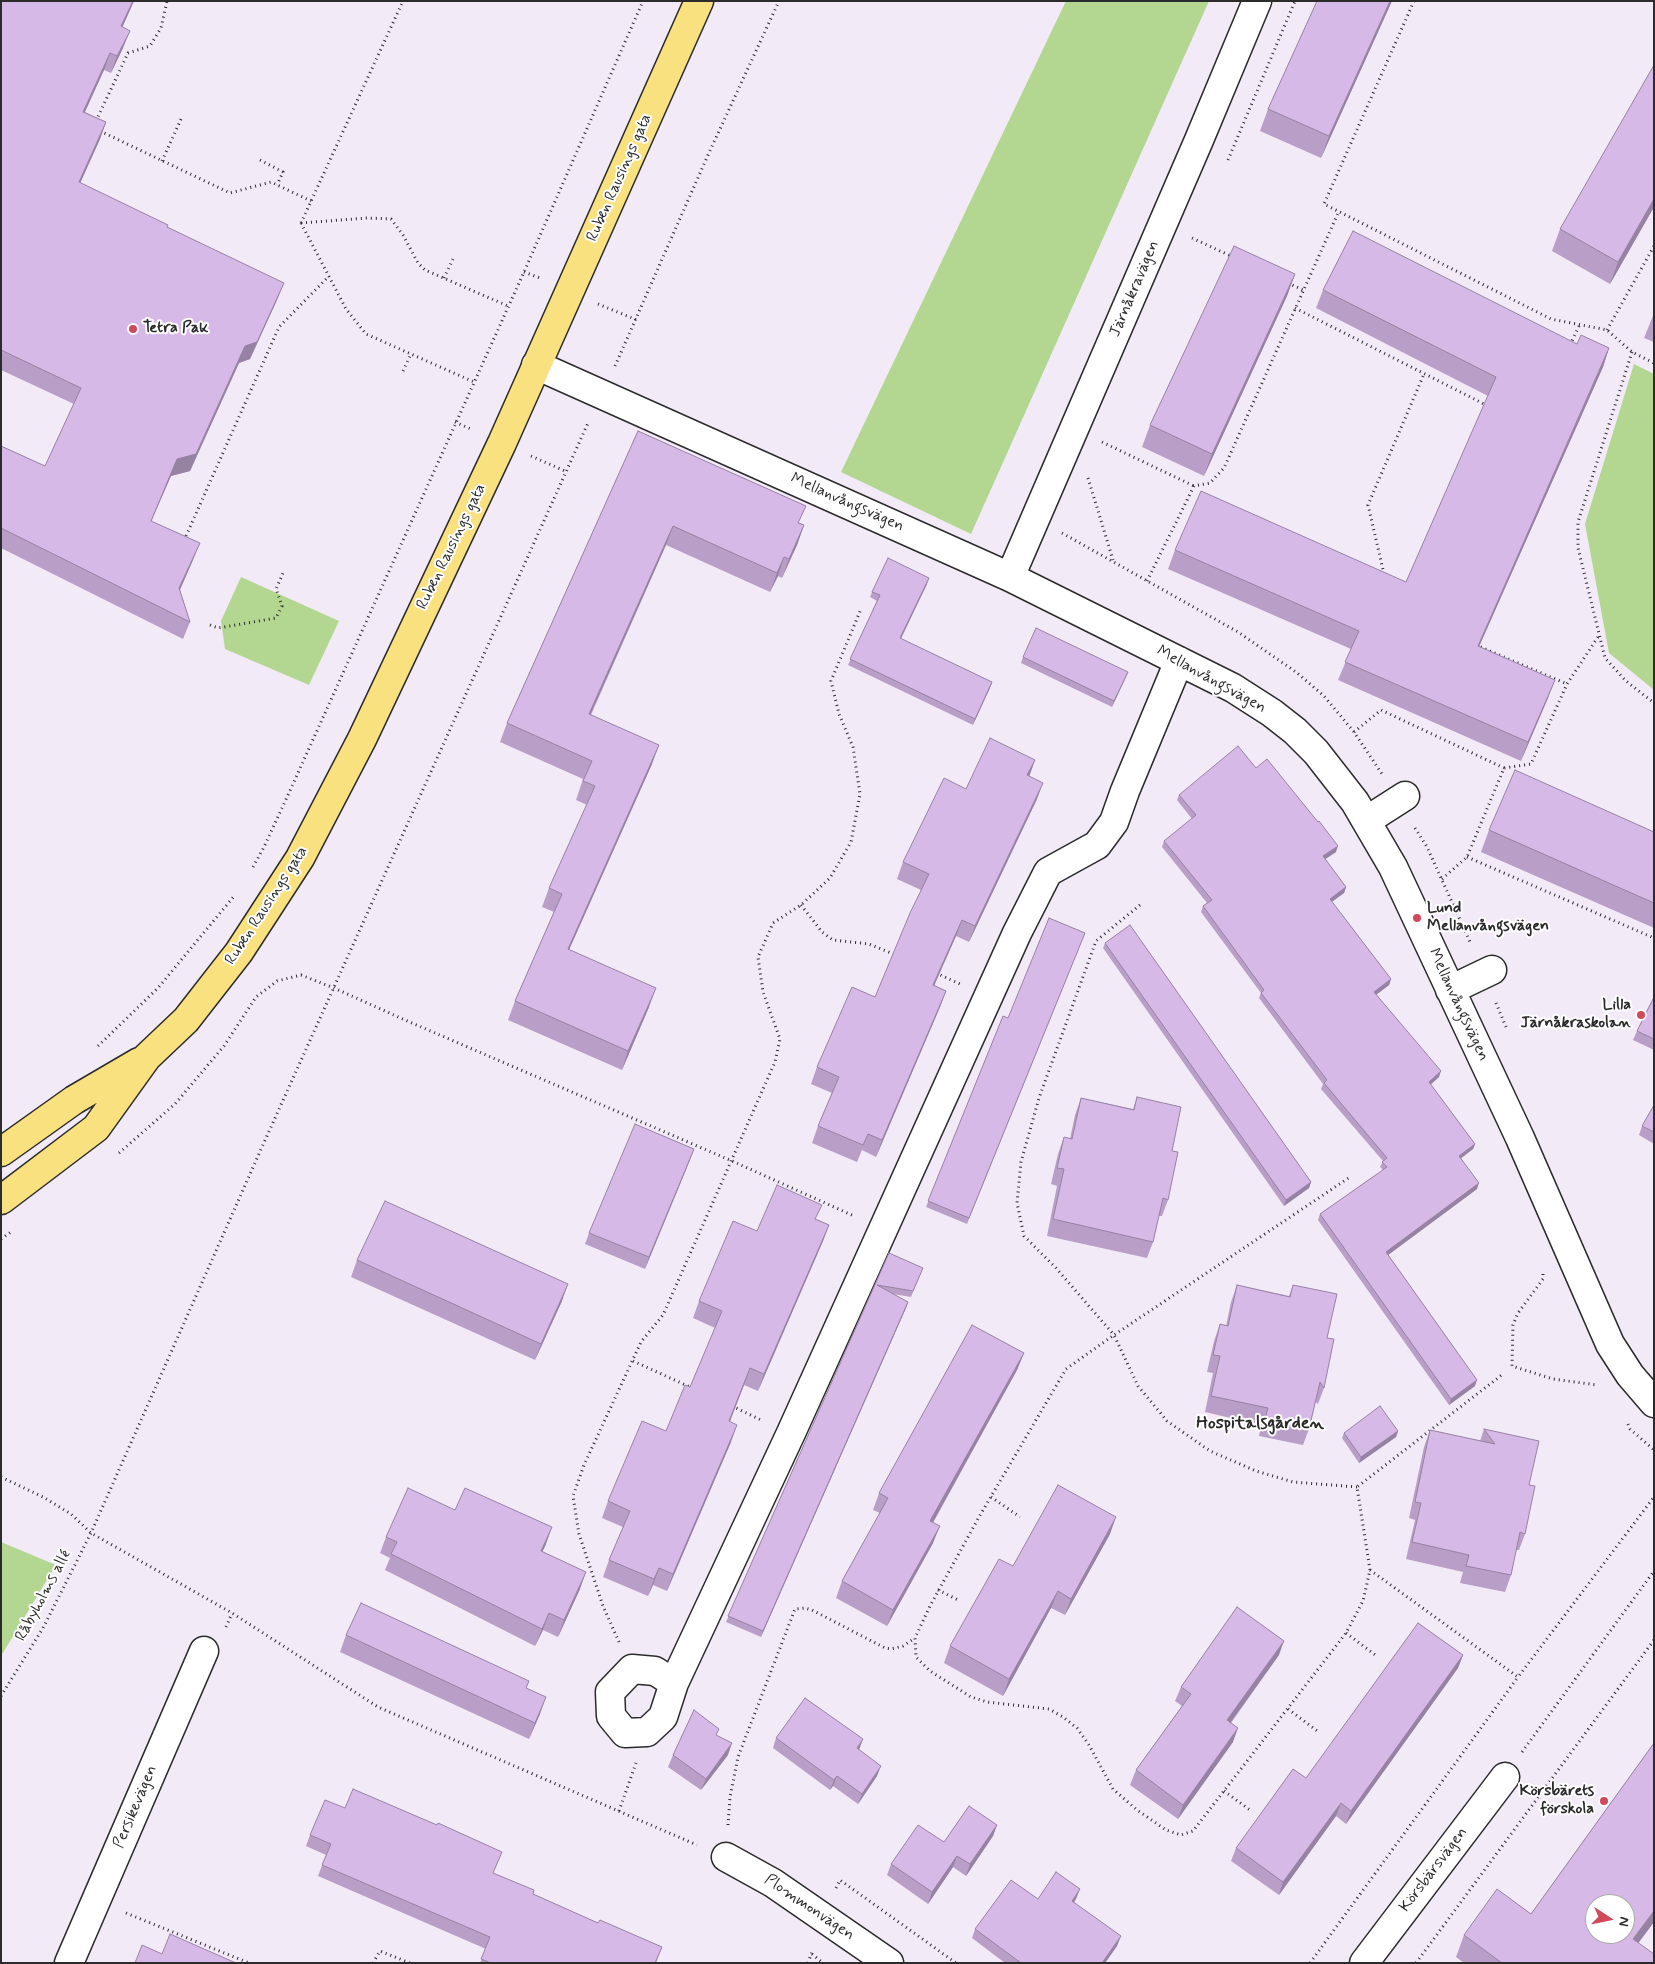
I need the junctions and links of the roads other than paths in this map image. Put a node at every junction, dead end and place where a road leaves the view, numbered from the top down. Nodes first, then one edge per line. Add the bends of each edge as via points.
1 (699, 1) edge
2 (1257, 1) edge
3 (536, 365) junction
4 (1010, 577) junction
5 (1179, 660) junction
6 (1405, 796) dead end
7 (1366, 821) junction
8 (1492, 970) dead end
9 (1450, 990) junction
10 (147, 1057) junction
11 (1, 1152) edge
12 (1, 1200) edge
13 (1654, 1403) edge
14 (204, 1651) dead end
15 (674, 1683) junction
16 (1505, 1777) road end
17 (726, 1857) road end
18 (69, 1963) edge
19 (889, 1963) edge
20 (1364, 1963) edge

1 - 3 main road, Ruben Rausings gata
2 - 4 street, Järnåkravägen
3 - 4 street, Mellanvångsvägen
3 - 10 main road, Ruben Rausings gata via 362,738 300,858 240,952 186,1020
4 - 5 street, Mellanvångsvägen
5 - 7 street, Mellanvångsvägen via 1233,688 1294,731 1316,752
5 - 15 street via 1114,822 1097,845 1048,872 1017,933 791,1434
6 - 7 street
7 - 9 street, Mellanvångsvägen via 1393,867
8 - 9 street
9 - 13 street, Mellanvångsvägen via 1520,1138 1610,1344
10 - 11 main road, Ruben Rausings gata via 74,1100
10 - 12 main road, Ruben Rausings gata via 96,1128
14 - 18 street, Persikevägen
15 - 15 street via 655,1671 632,1669 610,1692 611,1716 625,1733 647,1732 664,1718
16 - 20 street, Körsbärsvägen
17 - 19 street, Plommonvägen via 773,1883

